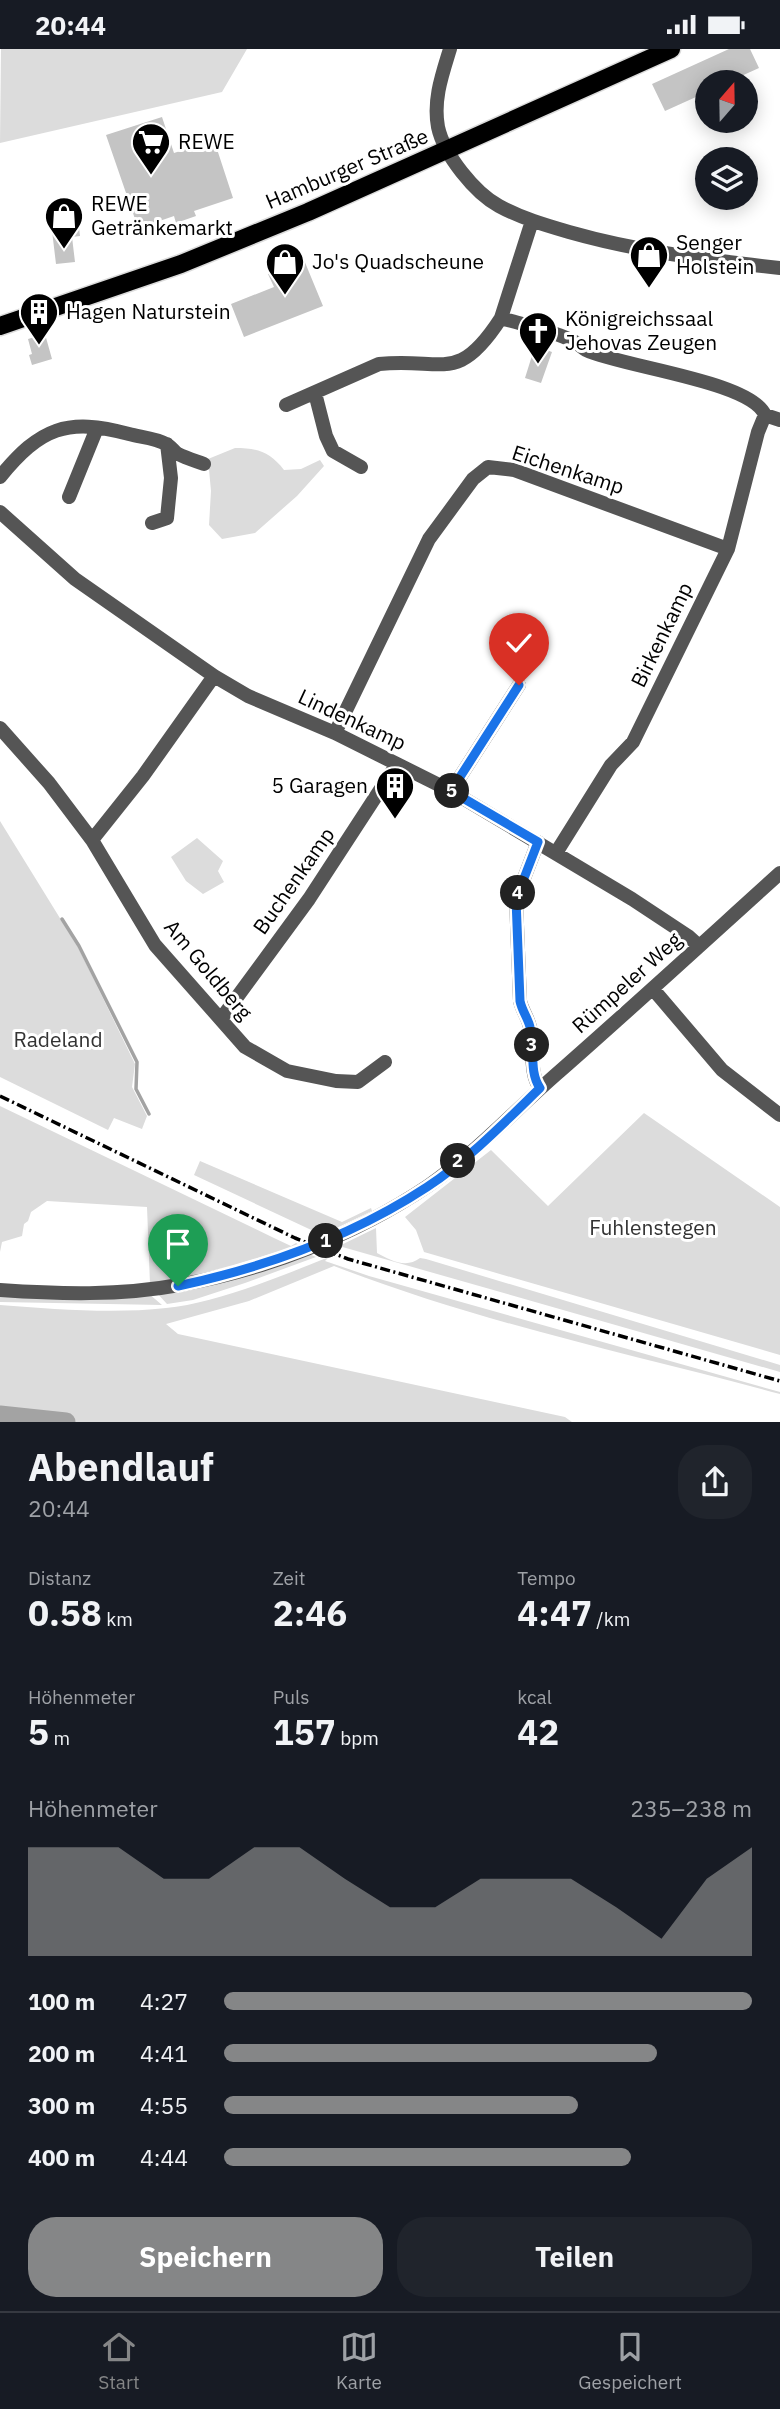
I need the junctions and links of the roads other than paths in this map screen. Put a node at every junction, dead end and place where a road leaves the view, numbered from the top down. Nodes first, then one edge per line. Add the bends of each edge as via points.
1 (450, 49) edge
2 (671, 49) edge
3 (447, 150) junction
4 (532, 221) junction
5 (780, 268) edge
6 (501, 318) junction
7 (0, 326) edge
8 (315, 393) junction
9 (286, 405) dead end
10 (765, 415) junction
11 (780, 420) edge
12 (97, 428) junction
13 (167, 444) junction
14 (204, 464) dead end
15 (361, 467) dead end
16 (0, 477) edge
17 (69, 498) dead end
18 (0, 512) edge
19 (152, 523) dead end
20 (728, 549) junction
21 (214, 676) junction
22 (519, 685) dead end
23 (0, 728) edge
24 (335, 733) junction
25 (397, 764) junction
26 (451, 791) junction
27 (92, 839) junction
28 (538, 842) junction
29 (556, 853) junction
30 (780, 873) edge
31 (699, 946) junction
32 (653, 989) junction
33 (221, 1019) junction
34 (385, 1062) dead end
35 (540, 1088) junction
36 (780, 1115) edge
37 (0, 1290) edge

1 - 3 street via 436,97
2 - 3 main road
3 - 4 street, Hamburger Straße via 465,177 497,205
3 - 7 main road, Hamburger Straße via 181,264
4 - 5 street, Hamburger Straße via 643,250
4 - 6 street
6 - 8 street via 466,358 454,365 379,364
6 - 10 street via 572,340 586,350 663,373 683,374 755,402
8 - 9 street
8 - 15 street via 333,450
10 - 11 street
10 - 20 street, Birkenkamp
12 - 13 street
12 - 16 street via 58,428 26,448
12 - 17 street
13 - 14 street via 176,453
13 - 19 street via 171,478 167,518
18 - 21 street, Lindenkamp via 75,579
20 - 24 street, Eichenkamp via 514,470 488,467 429,539
20 - 29 street, Birkenkamp via 633,742 611,765
21 - 24 street, Lindenkamp via 248,696
21 - 27 street
22 - 26 street
23 - 27 street, Am Goldberg
24 - 25 street, Lindenkamp
25 - 26 street, Lindenkamp
25 - 33 street, Buchenkamp via 309,899
26 - 28 street, Lindenkamp
27 - 33 street, Am Goldberg via 155,945
28 - 29 street, Lindenkamp
28 - 35 street via 516,899 520,1001 530,1025 535,1079
29 - 31 street, Lindenkamp
30 - 31 street, Rümpeler Weg
31 - 32 street, Rümpeler Weg
32 - 35 street, Rümpeler Weg
32 - 36 street via 722,1070
33 - 34 street, Am Goldberg via 244,1047 287,1071 358,1082
35 - 37 street, Rümpeler Weg via 426,1187 332,1238 283,1258 204,1280 148,1289

